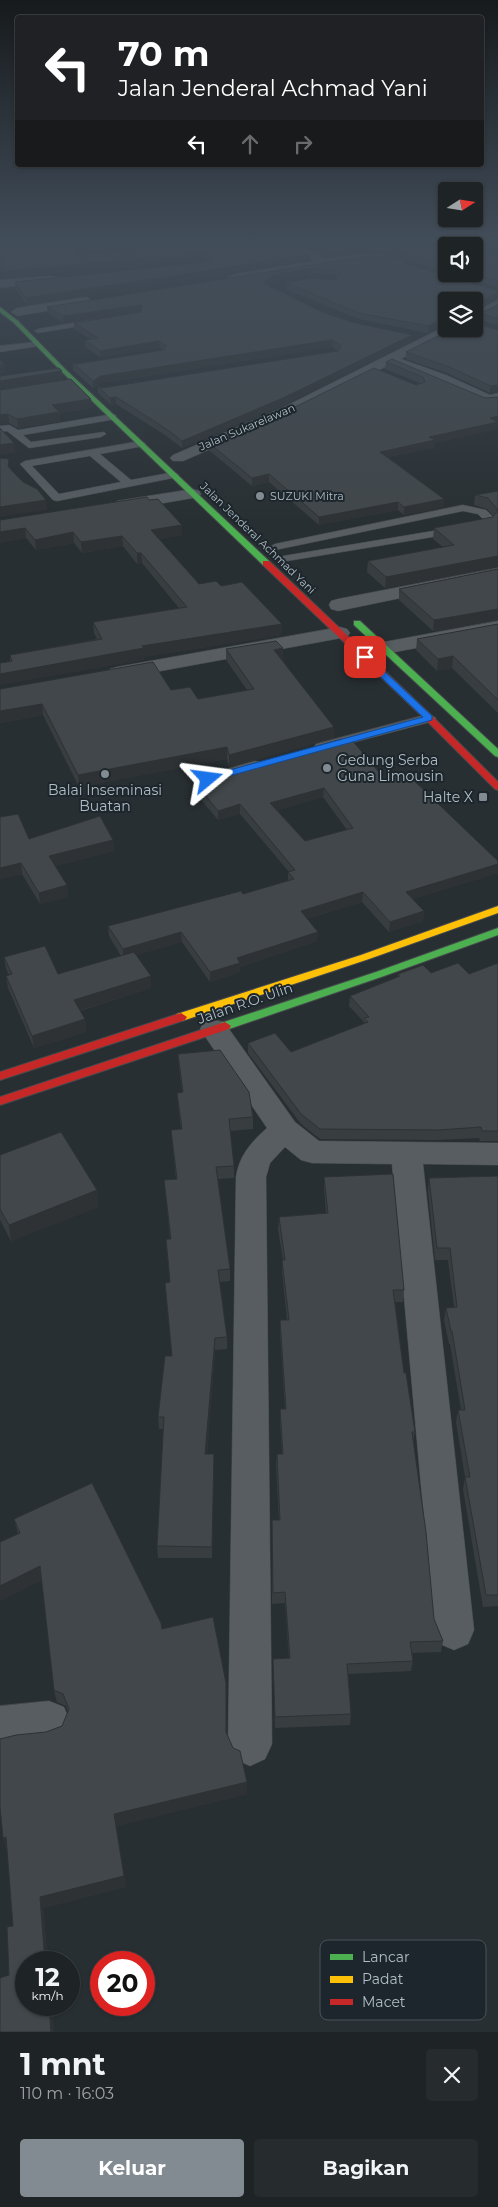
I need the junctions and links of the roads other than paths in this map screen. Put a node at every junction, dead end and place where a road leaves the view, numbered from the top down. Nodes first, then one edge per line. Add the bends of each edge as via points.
1 (30, 335) edge
2 (42, 335) edge
3 (438, 335) edge
4 (410, 336) edge
5 (428, 340) junction
6 (36, 344) junction
7 (0, 349) edge
8 (64, 354) dead end
9 (381, 367) junction
10 (46, 374) edge
11 (69, 379) junction
12 (498, 397) edge
13 (113, 417) junction
14 (0, 428) edge
15 (16, 433) junction
16 (101, 434) dead end
17 (141, 444) junction
18 (92, 452) junction
19 (178, 458) dead end
20 (174, 475) junction
21 (129, 484) junction
22 (193, 494) junction
23 (45, 498) edge
24 (57, 498) junction
25 (106, 507) edge
26 (247, 528) dead end
27 (232, 532) junction
28 (272, 544) joint
29 (290, 562) joint
30 (498, 573) edge
31 (334, 602) joint
32 (498, 627) edge
33 (340, 633) junction
34 (384, 648) junction
35 (94, 677) edge
36 (429, 718) junction
37 (305, 751) edge
38 (498, 754) edge
39 (267, 761) edge
40 (208, 779) dead end
41 (498, 786) edge
42 (498, 909) edge
43 (498, 931) edge
44 (365, 957) junction
45 (380, 974) junction
46 (214, 1030) junction
47 (0, 1076) edge
48 (0, 1101) edge
49 (284, 1130) junction
50 (406, 1152) junction
51 (498, 1154) edge
52 (454, 1630) dead end
53 (49, 1722) dead end
54 (0, 1726) edge
55 (250, 1744) dead end

1 - 6 main road, Jalan Jenderal Achmad Yani
2 - 8 main road, Jalan Jenderal Achmad Yani
3 - 5 street, Jalan Sukarelawan
4 - 5 street
5 - 9 street, Jalan Sukarelawan
6 - 7 lane
6 - 11 main road, Jalan Jenderal Achmad Yani
9 - 12 street via 441,378 490,400
9 - 19 street, Jalan Sukarelawan
10 - 11 street
11 - 13 main road, Jalan Jenderal Achmad Yani
13 - 15 lane
13 - 17 main road, Jalan Jenderal Achmad Yani
14 - 15 lane via 9,428
15 - 16 lane via 29,445
17 - 18 lane
17 - 20 main road, Jalan Jenderal Achmad Yani
18 - 21 lane
18 - 24 lane via 19,467
20 - 21 lane
20 - 22 main road, Jalan Jenderal Achmad Yani
21 - 24 lane
22 - 25 street
22 - 27 main road, Jalan Jenderal Achmad Yani
23 - 24 lane
26 - 27 main road
27 - 33 main road, Jalan Jenderal Achmad Yani
28 - 29 main road, Jalan Jenderal Achmad Yani
28 - 29 lane via 456,509 476,510 490,518 487,524 469,528
30 - 31 street
31 - 34 main road
32 - 34 street
33 - 35 street
33 - 36 main road, Jalan Jenderal Achmad Yani
34 - 38 main road
36 - 37 lane
36 - 41 main road, Jalan Jenderal Achmad Yani
39 - 40 lane
42 - 44 main road, Jalan R.O. Ulin
43 - 45 main road, Jalan R.O. Ulin
44 - 45 main road
44 - 47 main road, Jalan R.O. Ulin
45 - 46 main road, Jalan R.O. Ulin
46 - 48 main road, Jalan R.O. Ulin
46 - 49 street
49 - 50 street via 312,1152
49 - 55 street via 258,1155 252,1164 251,1177
50 - 51 street
50 - 52 street
53 - 54 street

